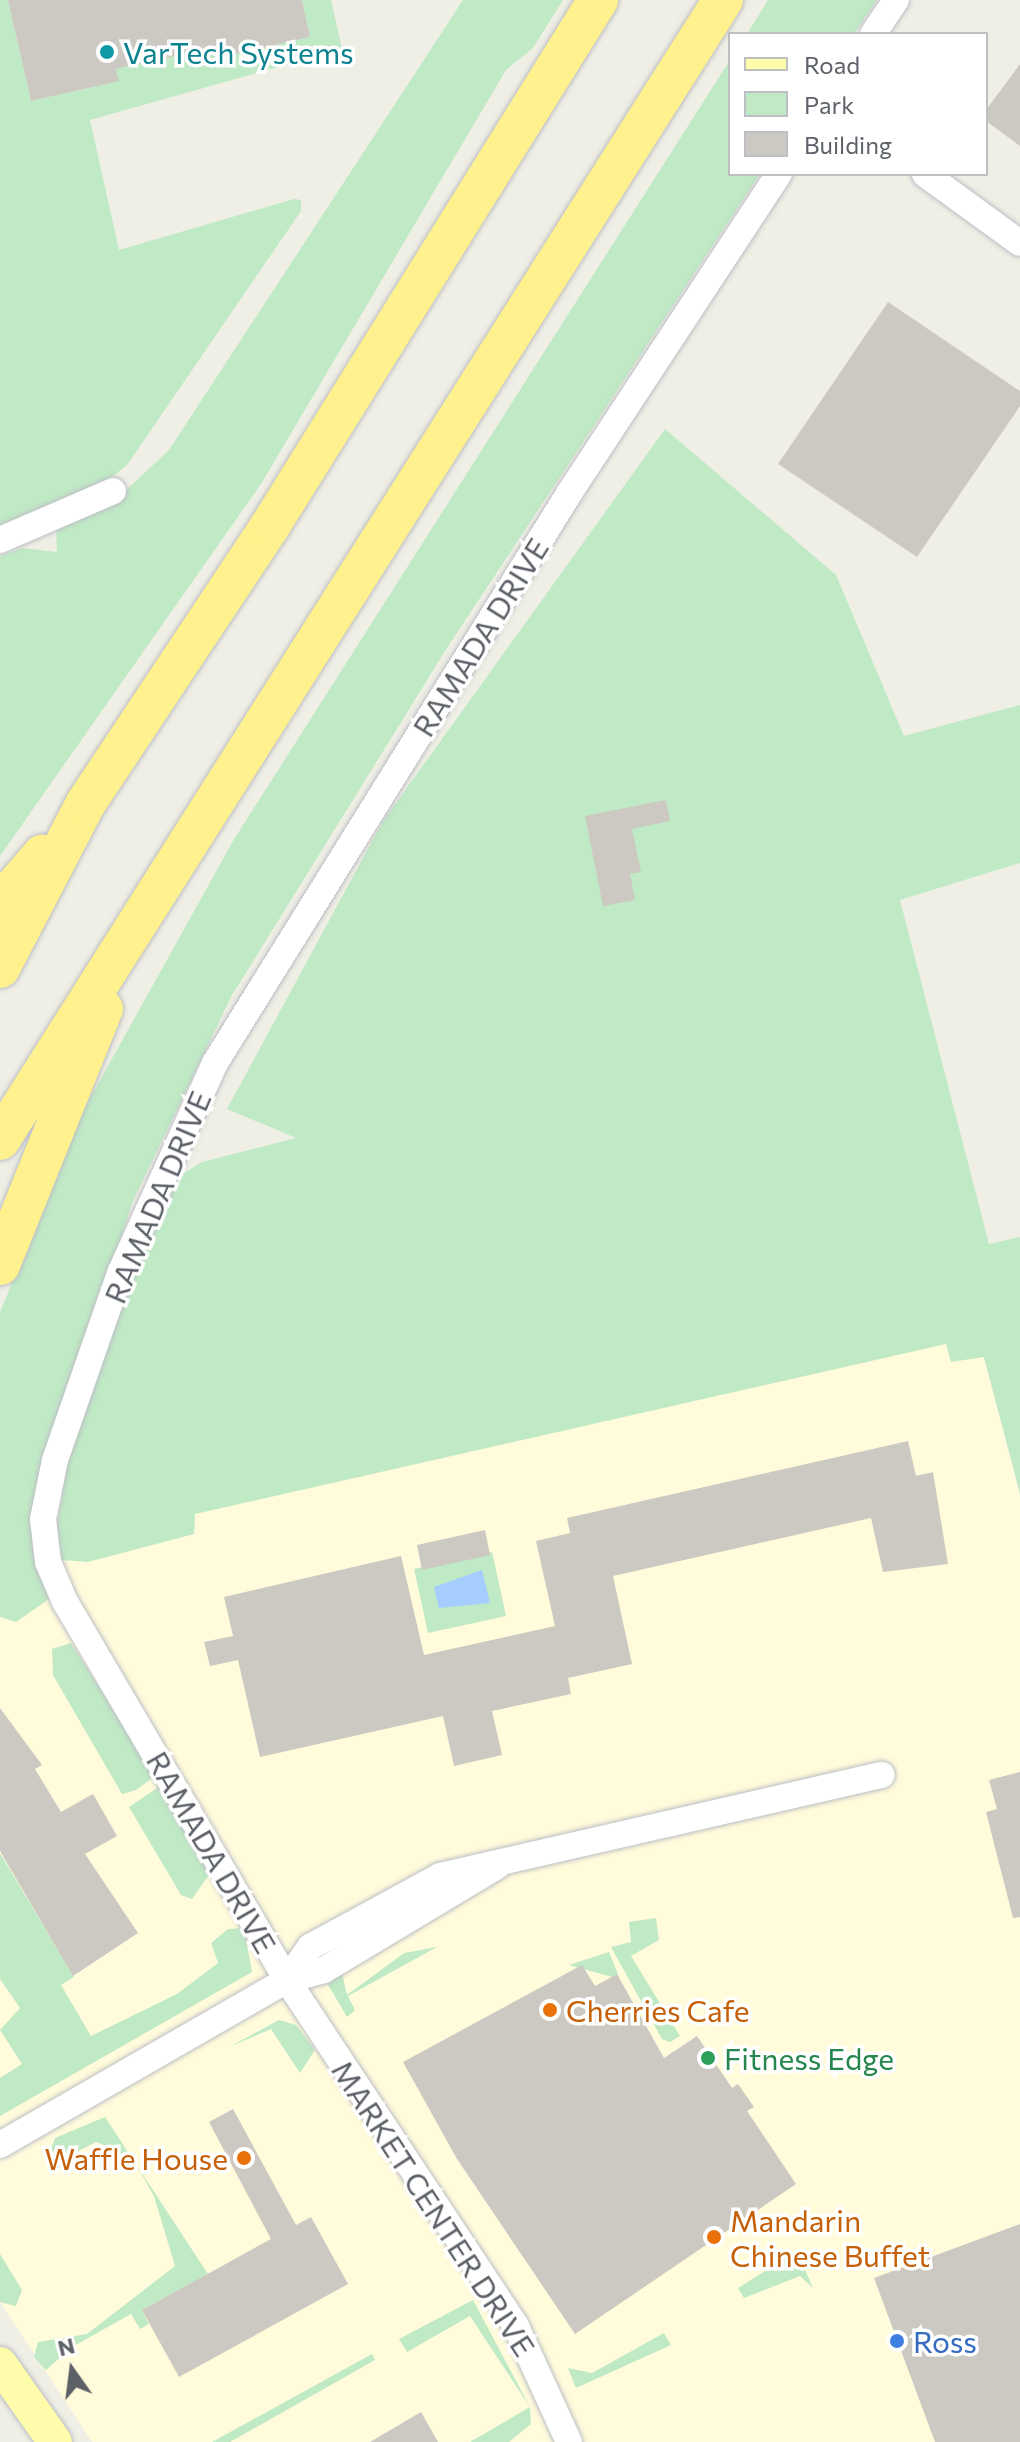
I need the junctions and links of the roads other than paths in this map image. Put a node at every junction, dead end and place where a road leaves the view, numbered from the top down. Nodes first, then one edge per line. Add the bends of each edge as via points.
1 (598, 0) edge
2 (723, 0) edge
3 (896, 0) edge
4 (874, 32) edge
5 (778, 176) edge
6 (928, 176) edge
7 (1020, 243) edge
8 (113, 491) dead end
9 (0, 540) edge
10 (86, 803) junction
11 (0, 904) edge
12 (146, 904) junction
13 (0, 968) edge
14 (0, 1140) edge
15 (0, 1265) edge
16 (882, 1775) dead end
17 (287, 1980) junction
18 (0, 2145) edge
19 (0, 2364) edge
20 (55, 2442) edge
21 (569, 2442) edge

1 - 10 highway via 270,526
2 - 12 highway
3 - 4 street
5 - 17 street, RAMADA DRIVE via 570,492 215,1063 121,1271 47,1488 44,1540 54,1581
6 - 7 street
8 - 9 street
10 - 11 highway
10 - 13 highway
12 - 14 highway
12 - 15 highway
16 - 17 street via 440,1876 323,1940
17 - 18 street, RAMADA DRIVE
17 - 21 street, MARKET CENTER DRIVE via 516,2326
19 - 20 main road

